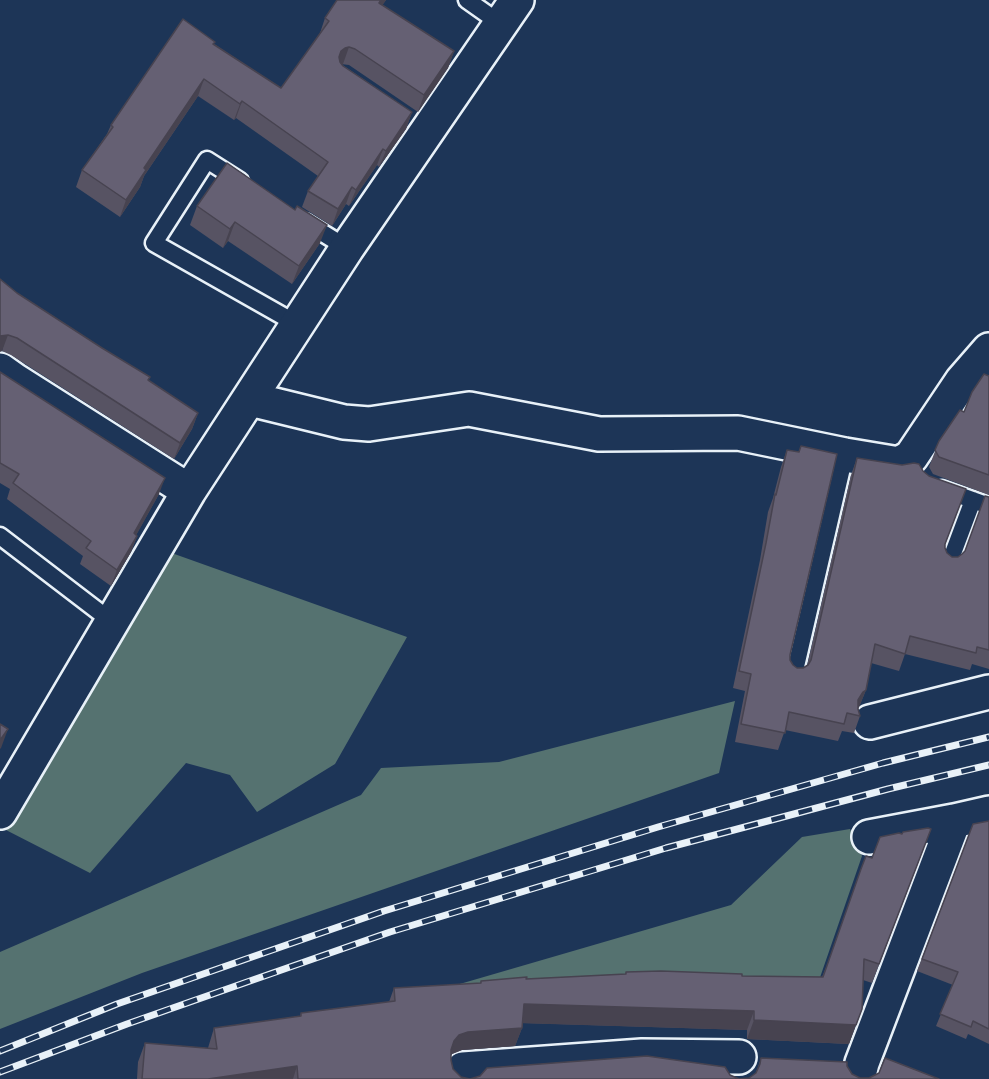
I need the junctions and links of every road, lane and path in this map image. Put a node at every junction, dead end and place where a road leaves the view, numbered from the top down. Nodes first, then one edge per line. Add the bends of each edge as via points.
1 (467, 0) edge
2 (509, 12) edge
3 (257, 192) edge
4 (287, 210) edge
5 (347, 248) junction
6 (297, 324) junction
7 (986, 358) edge
8 (0, 370) edge
9 (250, 399) junction
10 (845, 455) junction
11 (919, 471) junction
12 (189, 491) junction
13 (981, 503) edge
14 (0, 536) edge
15 (948, 564) edge
16 (111, 621) junction
17 (794, 675) edge
18 (989, 692) edge
19 (870, 722) dead end
20 (0, 812) edge
21 (989, 813) edge
22 (954, 821) junction
23 (869, 837) dead end
24 (772, 1059) edge
25 (828, 1062) edge
26 (737, 1068) edge
27 (860, 1071) edge
28 (463, 1079) edge

1 - 2 lane
2 - 5 street via 423,128
3 - 6 lane via 207,160 154,243
4 - 5 lane
5 - 6 street
6 - 9 street
7 - 11 street via 962,381
8 - 12 street
9 - 10 street via 344,423 369,424 469,409 599,434 738,433
9 - 12 street
10 - 11 street
10 - 17 lane
11 - 13 lane
12 - 16 street
13 - 15 lane
14 - 16 lane
16 - 20 street
18 - 19 street
21 - 22 street
22 - 23 street
22 - 27 street
24 - 26 street
25 - 27 street
26 - 28 street via 642,1056 463,1069

